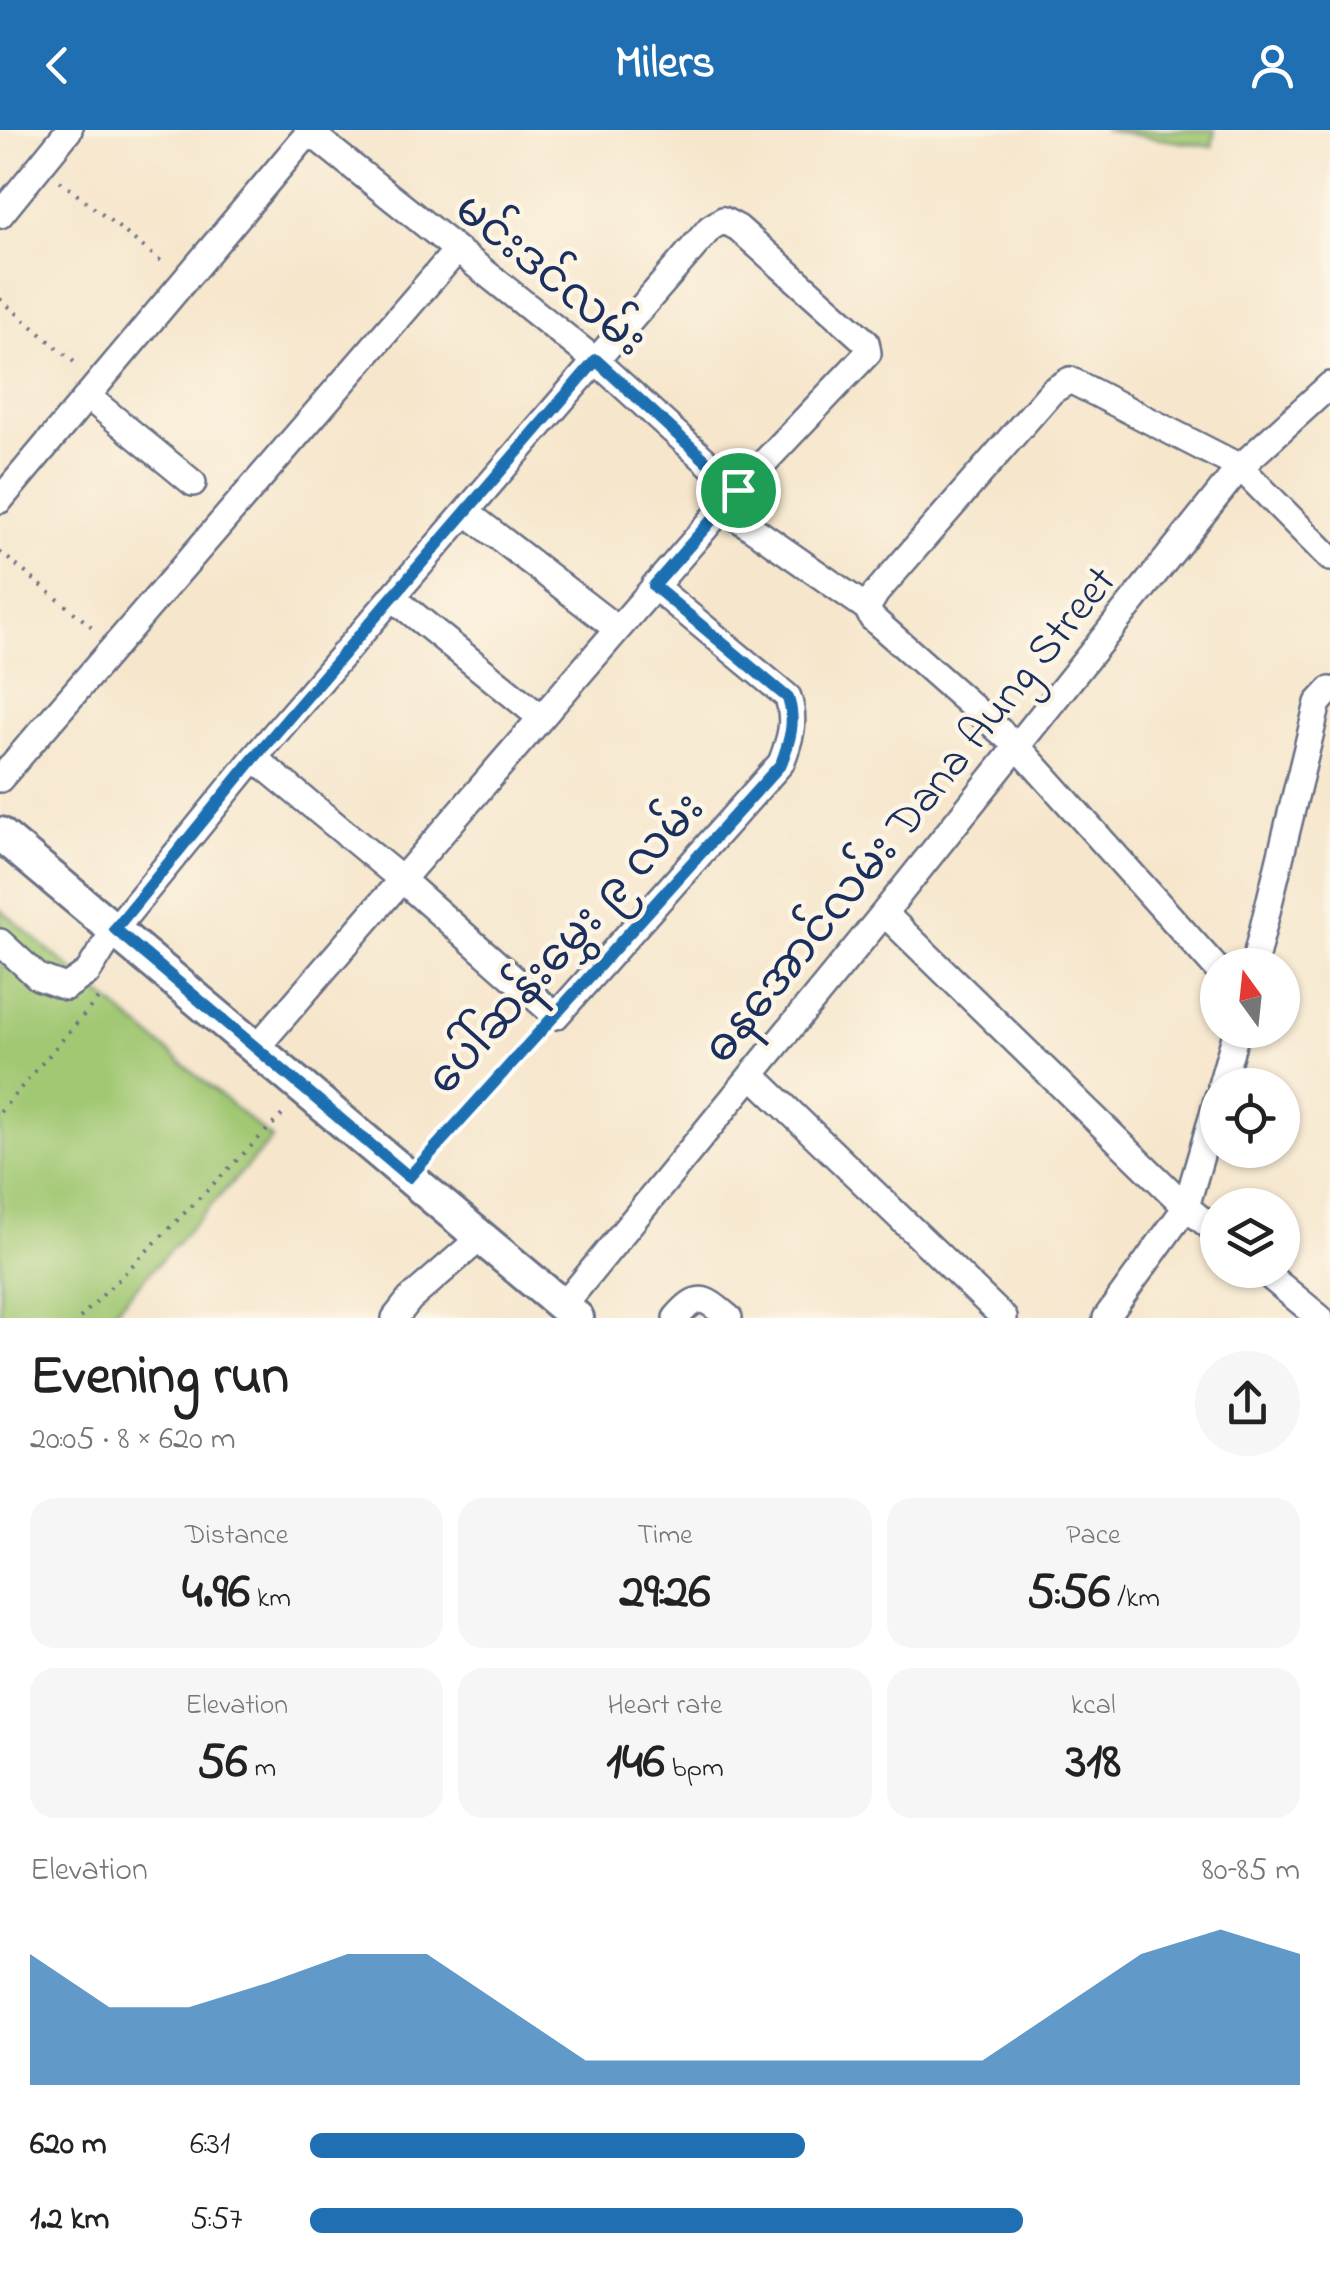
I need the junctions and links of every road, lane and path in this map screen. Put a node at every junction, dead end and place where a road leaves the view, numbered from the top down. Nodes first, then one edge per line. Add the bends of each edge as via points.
1 (70, 130) edge
2 (309, 131) edge
3 (40, 166) junction
4 (0, 215) edge
5 (457, 250) junction
6 (185, 280) junction
7 (0, 299) edge
8 (596, 360) junction
9 (1330, 385) edge
10 (93, 390) junction
11 (1240, 467) junction
12 (193, 483) dead end
13 (730, 499) junction
14 (0, 500) edge
15 (466, 512) junction
16 (0, 552) edge
17 (1330, 558) edge
18 (654, 586) junction
19 (392, 597) junction
20 (867, 608) junction
21 (617, 629) junction
22 (115, 646) junction
23 (1330, 690) edge
24 (540, 717) junction
25 (1018, 747) junction
26 (254, 758) junction
27 (0, 779) edge
28 (2, 842) edge
29 (400, 879) junction
30 (884, 913) junction
31 (115, 929) junction
32 (0, 942) edge
33 (1258, 948) edge
34 (1200, 950) edge
35 (102, 994) dead end
36 (556, 1016) junction
37 (257, 1047) junction
38 (752, 1074) junction
39 (307, 1090) junction
40 (0, 1112) edge
41 (1200, 1159) edge
42 (409, 1177) junction
43 (1186, 1207) junction
44 (1200, 1218) edge
45 (480, 1238) junction
46 (1284, 1288) edge
47 (570, 1312) edge
48 (80, 1318) edge
49 (395, 1318) edge
50 (676, 1318) edge
51 (728, 1318) edge
52 (1004, 1318) edge
53 (1106, 1318) edge
54 (1320, 1318) edge

1 - 3 street
2 - 5 street, မင်းဒင်လမ်း
2 - 6 street
3 - 4 street
3 - 6 path
5 - 8 street, မင်းဒင်လမ်း
5 - 22 street
6 - 10 street
7 - 10 path
8 - 13 street, မင်းဒင်လမ်း
8 - 13 street via 723,220 866,342 868,353 857,366
8 - 15 street
9 - 11 street, ဓနအောင်လမ်း Dana Aung Street
10 - 12 street
10 - 14 street
11 - 17 street
11 - 20 street via 1070,380 1052,391
11 - 25 street, ဓနအောင်လမ်း Dana Aung Street
13 - 18 street
13 - 20 street, မင်းဒင်လမ်း
15 - 19 street
15 - 21 street
16 - 22 path
18 - 21 street
18 - 36 street, ပေါ်ဆန်းမွှေး ၉ လမ်း via 788,698 794,715 790,740 781,764
19 - 24 street
19 - 26 street
20 - 25 street
21 - 24 street
22 - 27 street
23 - 33 street via 1318,703
24 - 29 street
25 - 30 street, ဓနအောင်လမ်း Dana Aung Street
25 - 34 street
26 - 29 street
26 - 31 street
28 - 31 main road
29 - 36 street
29 - 37 street
30 - 38 street, ဓနအောင်လမ်း Dana Aung Street
30 - 43 street
31 - 32 street via 88,972 66,987 38,977
31 - 37 main road
35 - 40 path
36 - 42 path, ပေါ်ဆန်းမွှေး ၉ လမ်း
37 - 39 main road
38 - 47 street, ဓနအောင်လမ်း Dana Aung Street
38 - 52 street
39 - 42 main road
39 - 48 path
41 - 43 street
42 - 45 main road
43 - 44 street
43 - 53 street
45 - 47 main road
45 - 49 street
46 - 54 street
50 - 51 street via 698,1300

